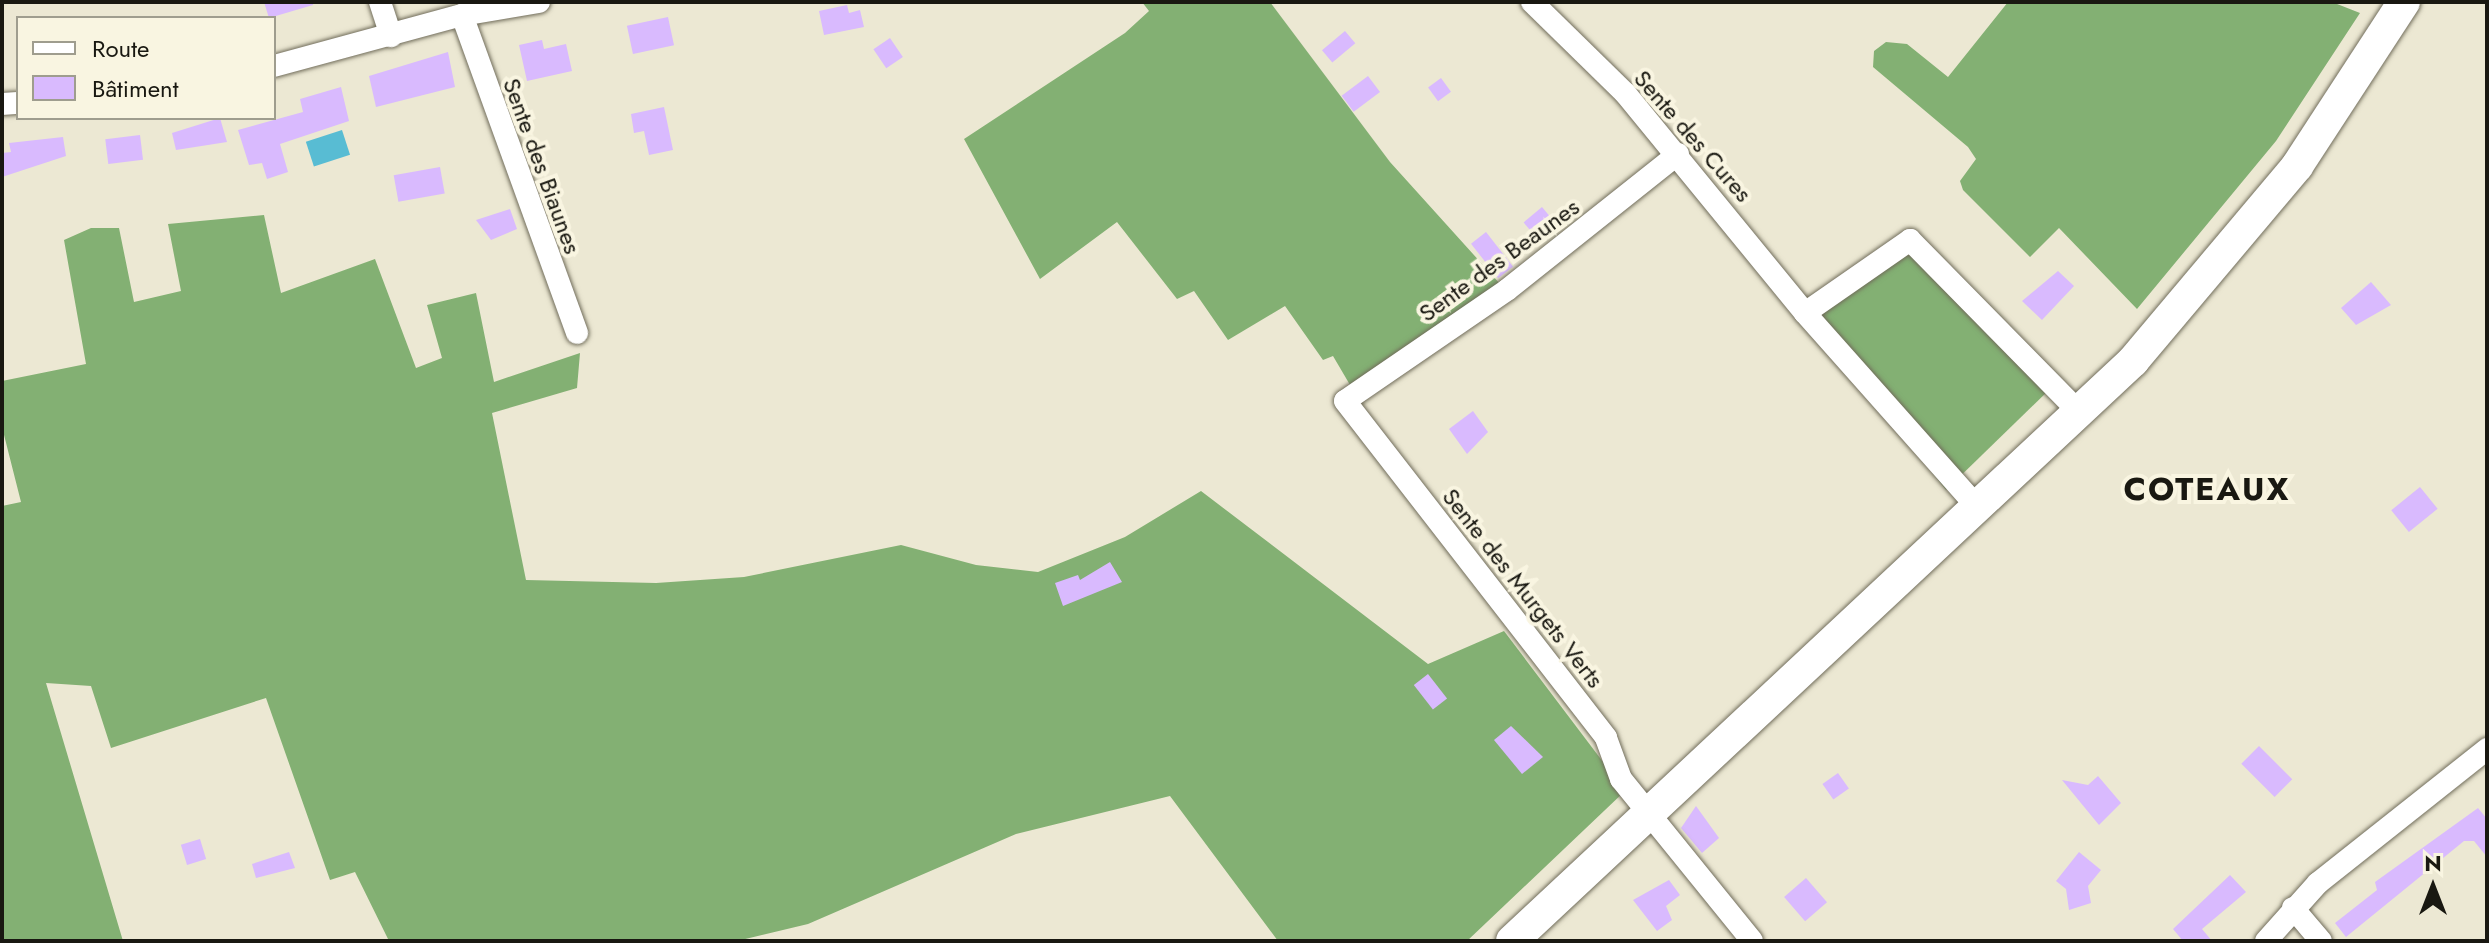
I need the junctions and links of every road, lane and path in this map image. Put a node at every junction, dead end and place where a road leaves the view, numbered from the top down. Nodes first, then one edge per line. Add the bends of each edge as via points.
1 (380, 2) edge
2 (539, 2) edge
3 (1532, 2) edge
4 (2404, 2) edge
5 (462, 15) junction
6 (391, 36) junction
7 (276, 65) edge
8 (1678, 154) junction
9 (1805, 313) junction
10 (577, 333) dead end
11 (1345, 401) joint
12 (2081, 414) junction
13 (1978, 508) junction
14 (2487, 749) edge
15 (1649, 811) junction
16 (2293, 908) junction
17 (1512, 941) edge
18 (1752, 941) edge
19 (2266, 941) edge
20 (2321, 941) edge

1 - 6 street
2 - 5 street
3 - 8 street, Sente des Cures
4 - 12 main road via 2336,110 2257,218
5 - 6 street
5 - 10 street, Sente des Biaunes
6 - 7 street
8 - 9 street, Sente des Cures
8 - 11 street, Sente des Beaunes via 1507,290
9 - 12 street via 1910,240
9 - 13 street, Sente des Cures
11 - 15 street, Sente des Murgets Verts via 1606,738 1621,779
12 - 13 main road
13 - 15 main road
14 - 16 street
15 - 17 main road
15 - 18 street, Sente des Murgets Verts
16 - 19 street
16 - 20 street

